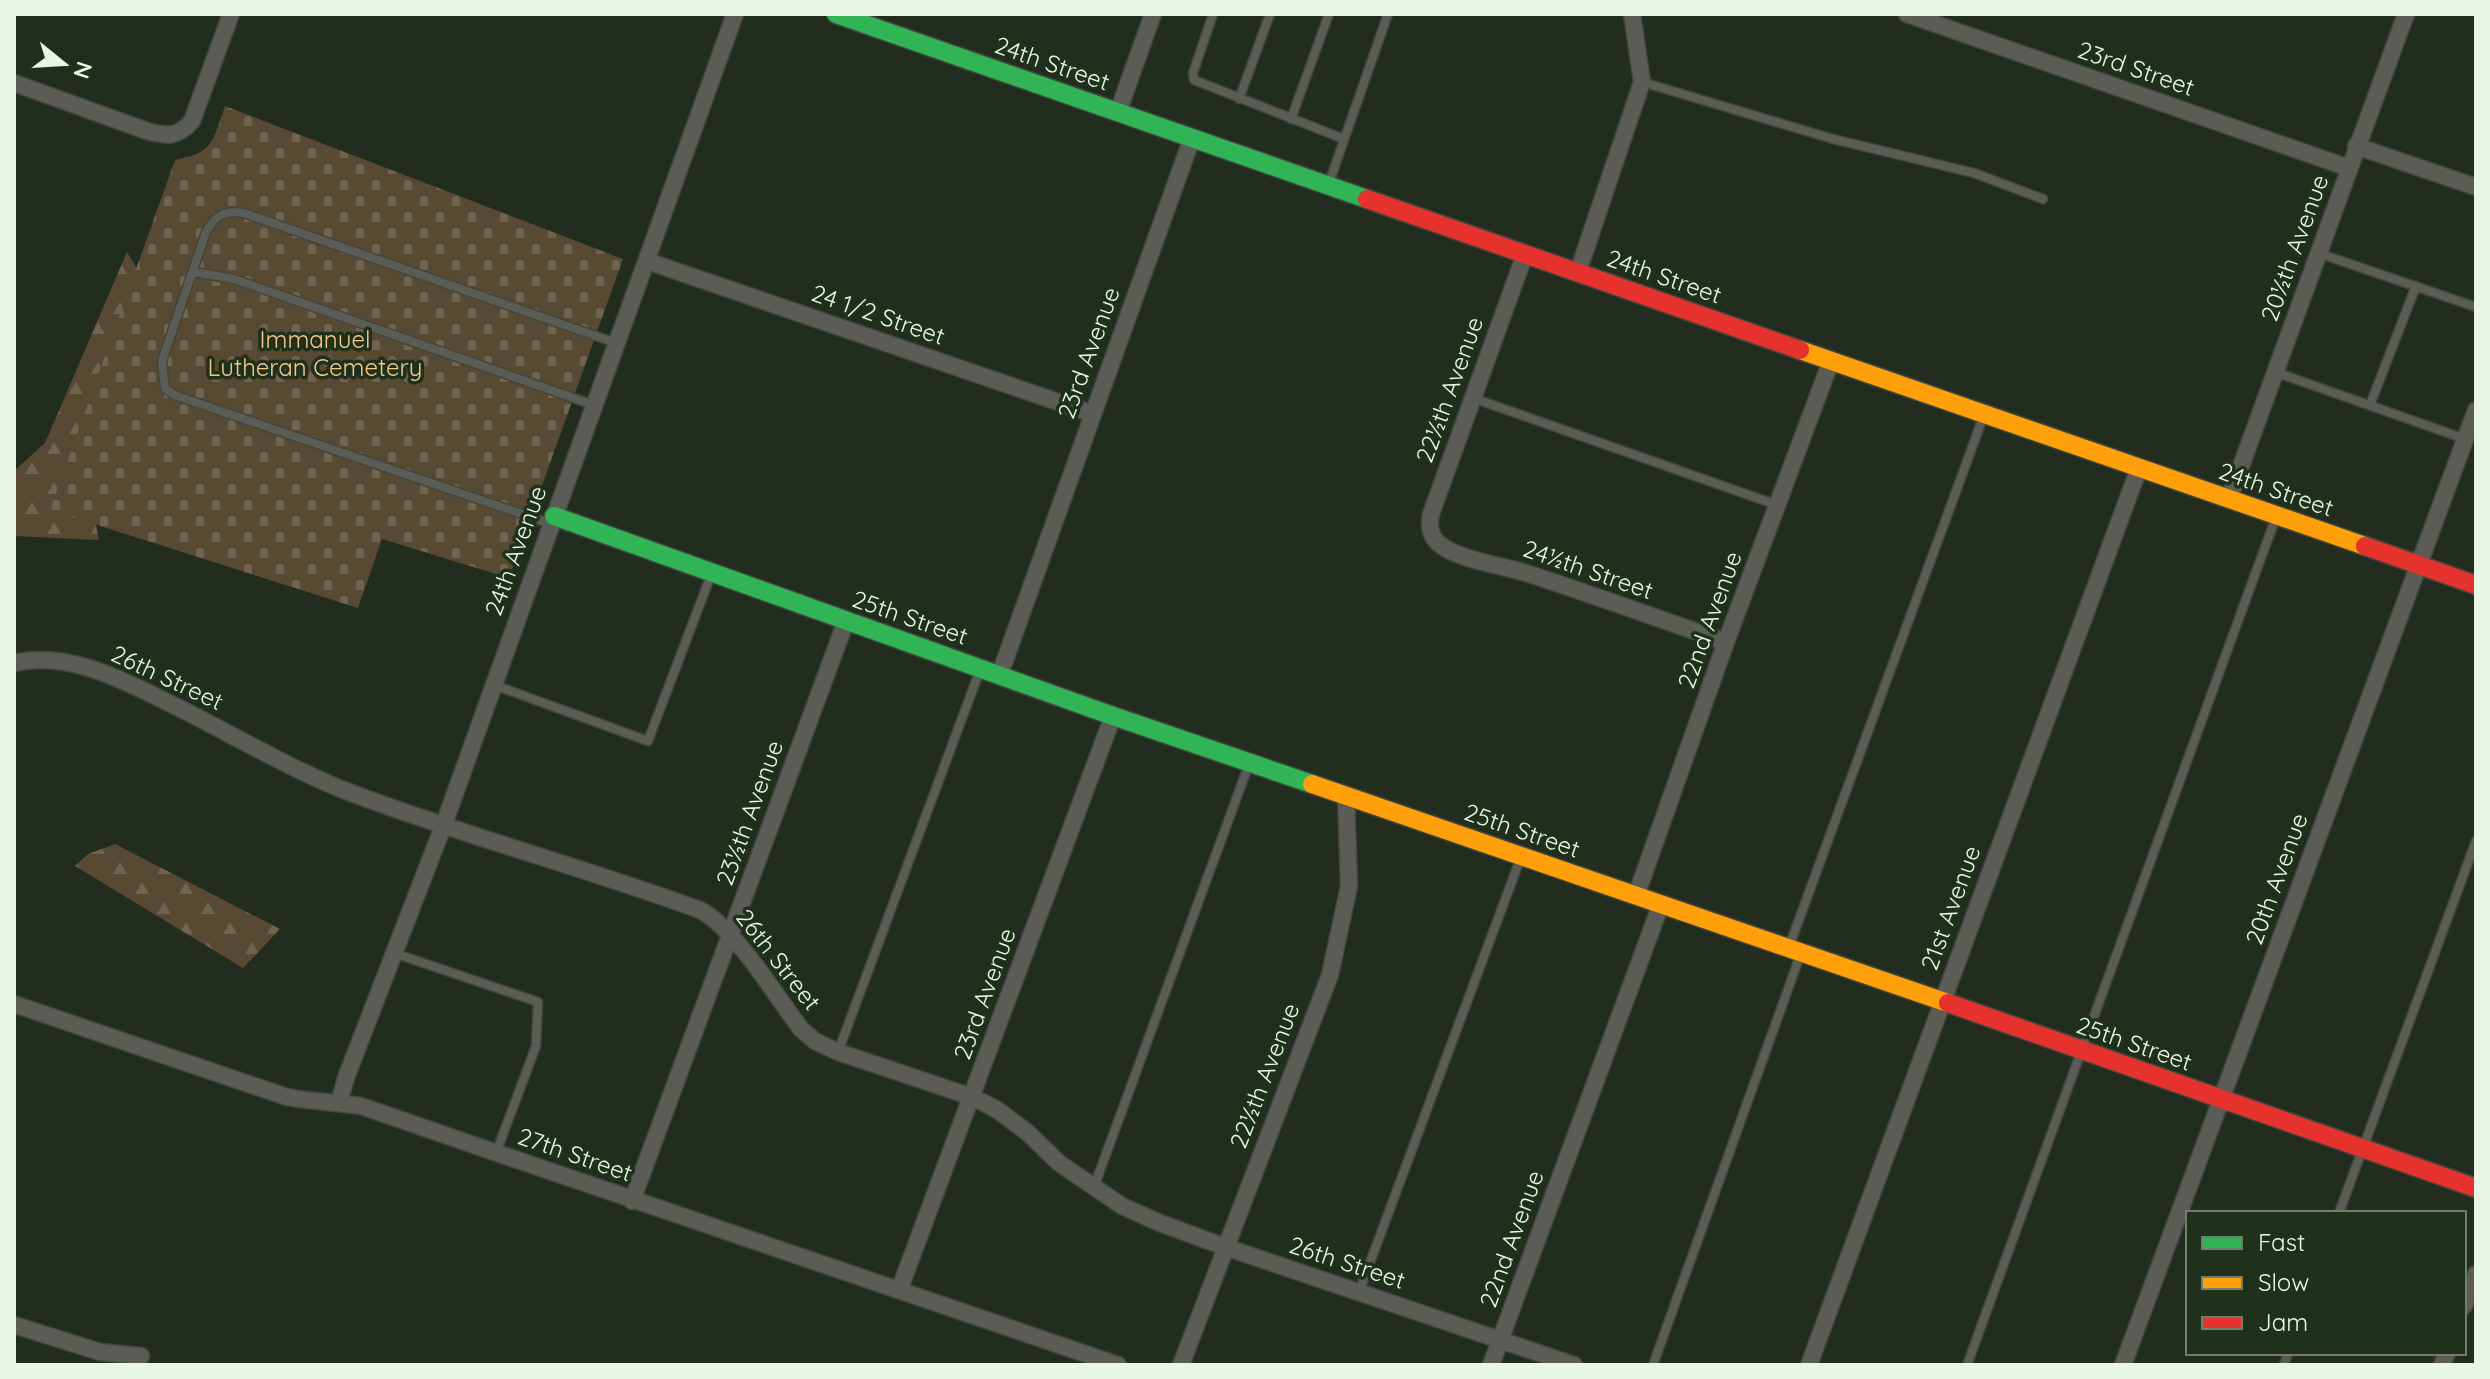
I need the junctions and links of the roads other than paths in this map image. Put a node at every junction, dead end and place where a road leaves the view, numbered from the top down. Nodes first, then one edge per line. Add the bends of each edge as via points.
1 (231, 14) edge
2 (735, 14) edge
3 (836, 14) edge
4 (1153, 14) edge
5 (1213, 14) edge
6 (1270, 14) edge
7 (1329, 14) edge
8 (1388, 14) edge
9 (1632, 14) edge
10 (1907, 14) edge
11 (2406, 14) edge
12 (1642, 82) junction
13 (14, 83) edge
14 (1239, 99) junction
15 (1118, 112) junction
16 (1291, 119) junction
17 (1192, 138) junction
18 (1344, 139) junction
19 (2356, 146) junction
20 (2349, 168) junction
21 (1328, 185) junction
22 (2476, 187) edge
23 (2043, 199) dead end
24 (2318, 253) junction
25 (1525, 254) junction
26 (647, 261) junction
27 (194, 272) junction
28 (1578, 272) junction
29 (2416, 286) junction
30 (2476, 307) edge
31 (617, 344) junction
32 (1831, 361) junction
33 (2275, 372) junction
34 (1473, 398) junction
35 (595, 405) junction
36 (2370, 405) junction
37 (1093, 414) junction
38 (1985, 414) junction
39 (2475, 414) edge
40 (2466, 439) junction
41 (2139, 468) junction
42 (2229, 499) junction
43 (1778, 505) junction
44 (2277, 516) junction
45 (553, 520) junction
46 (1436, 541) joint
47 (2420, 566) junction
48 (711, 574) junction
49 (2476, 585) edge
50 (846, 621) junction
51 (1726, 642) junction
52 (14, 663) edge
53 (981, 667) junction
54 (1000, 674) junction
55 (494, 685) junction
56 (1113, 716) junction
57 (1249, 763) junction
58 (1346, 796) junction
59 (444, 824) junction
60 (2476, 841) edge
61 (1522, 856) junction
62 (1636, 896) junction
63 (1661, 904) junction
64 (730, 936) junction
65 (1795, 950) junction
66 (394, 953) junction
67 (1943, 1002) junction
68 (14, 1004) edge
69 (838, 1052) junction
70 (2081, 1052) junction
71 (972, 1097) junction
72 (2221, 1099) junction
73 (339, 1102) junction
74 (2362, 1150) junction
75 (496, 1153) junction
76 (1094, 1187) junction
77 (2476, 1188) edge
78 (632, 1201) junction
79 (2340, 1211) edge
80 (1225, 1247) junction
81 (2476, 1274) edge
82 (900, 1288) junction
83 (1359, 1292) junction
84 (2466, 1301) edge
85 (14, 1325) edge
86 (1501, 1338) junction
87 (141, 1356) dead end
88 (1118, 1365) edge
89 (1181, 1365) edge
90 (1491, 1365) edge
91 (1574, 1365) edge
92 (1653, 1365) edge
93 (1809, 1365) edge
94 (1967, 1365) edge
95 (2123, 1365) edge

1 - 13 street via 192,121 176,134 147,131
2 - 26 street, 24th Avenue
3 - 15 street, 24th Street
4 - 15 street
5 - 14 lane via 1194,80
6 - 14 lane
7 - 16 lane
8 - 18 lane
9 - 12 street
10 - 20 street, 23rd Street
11 - 19 street, 20½th Avenue
12 - 23 lane via 1833,139 1974,173
12 - 28 street
14 - 16 lane
15 - 17 street, 24th Street
16 - 18 lane
17 - 21 street, 24th Street
17 - 37 street, 23rd Avenue
18 - 21 lane
19 - 20 street, 20½th Avenue
19 - 22 street
20 - 24 street, 20½th Avenue
21 - 25 street, 24th Street
24 - 29 lane
24 - 33 street, 20½th Avenue
25 - 28 street, 24th Street
25 - 34 street, 22½th Avenue
26 - 31 street, 24th Avenue
26 - 37 street, 24 1/2 Street
27 - 31 lane via 211,222 231,211 244,213
27 - 35 lane via 234,279
27 - 45 lane via 162,361 165,388 174,395
28 - 32 street, 24th Street
29 - 30 lane
29 - 36 lane
31 - 35 street, 24th Avenue
32 - 38 street, 24th Street
32 - 43 street, 22nd Avenue
33 - 36 lane
33 - 42 street, 20½th Avenue
34 - 43 lane
34 - 46 street, 22½th Avenue via 1431,514
35 - 45 street, 24th Avenue
36 - 40 lane
37 - 54 street, 23rd Avenue
38 - 41 street, 24th Street
38 - 65 lane
39 - 40 street, 20th Avenue
40 - 47 street, 20th Avenue
41 - 42 street, 24th Street
41 - 67 street, 21st Avenue
42 - 44 street, 24th Street
43 - 51 street, 22nd Avenue
44 - 47 street, 24th Street
44 - 70 lane
45 - 48 street, 25th Street
45 - 55 street, 24th Avenue
46 - 51 street, 24½th Street via 1457,553
47 - 49 street, 24th Street
47 - 72 street, 20th Avenue
48 - 50 street, 25th Street
48 - 55 lane via 648,741
50 - 53 street, 25th Street
50 - 64 street, 23½th Avenue
51 - 62 street, 22nd Avenue
52 - 59 street, 26th Street via 52,661 101,673 352,794
53 - 54 street, 25th Street
53 - 69 lane
54 - 56 street, 25th Street
55 - 59 street, 24th Avenue
56 - 57 street, 25th Street
56 - 71 street, 23rd Avenue
57 - 58 street, 25th Street
57 - 76 lane
58 - 61 street, 25th Street
58 - 80 street, 22½th Avenue via 1349,886 1330,975
59 - 64 street, 26th Street via 700,910
59 - 66 street, 24th Avenue
60 - 74 lane
61 - 62 street, 25th Street
61 - 83 lane
62 - 63 street, 25th Street
63 - 65 street, 25th Street
63 - 86 street, 22nd Avenue
64 - 69 street, 26th Street via 801,1029
64 - 78 street, 23½th Avenue
65 - 67 street, 25th Street
65 - 92 lane
66 - 73 street, 24th Avenue
66 - 75 lane via 538,1002 536,1046
67 - 70 street, 25th Street
67 - 93 street, 21st Avenue
68 - 73 street, 27th Street via 287,1097
69 - 71 street, 26th Street
70 - 72 street, 25th Street
70 - 94 lane
71 - 76 street, 26th Street via 1009,1118
71 - 82 street, 23rd Avenue
72 - 74 street, 25th Street
72 - 95 street, 20th Avenue
73 - 75 street, 27th Street
74 - 77 street, 25th Street
74 - 79 lane
75 - 78 street, 27th Street
76 - 80 street, 26th Street via 1122,1206
78 - 82 street, 27th Street
80 - 83 street, 26th Street
80 - 89 street, 22½th Avenue
81 - 84 street
82 - 88 street, 27th Street
83 - 86 street, 26th Street
85 - 87 street via 100,1352
86 - 90 street, 22nd Avenue
86 - 91 street, 26th Street

